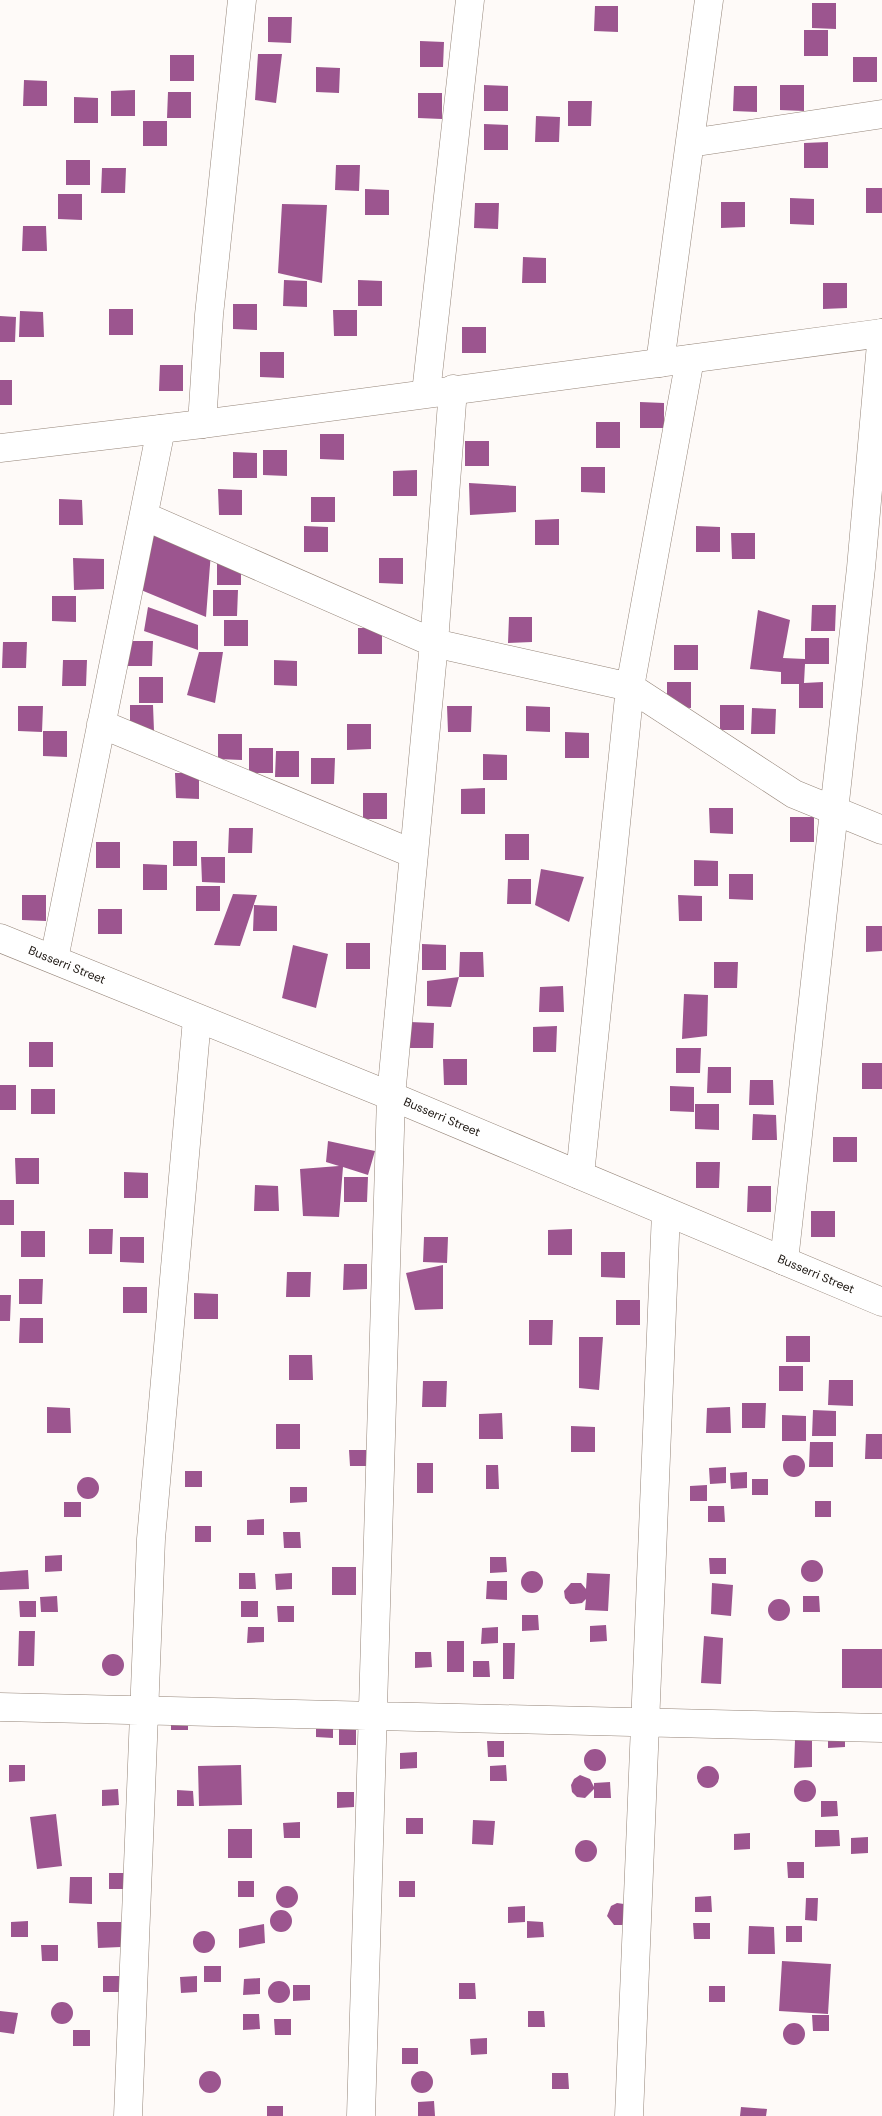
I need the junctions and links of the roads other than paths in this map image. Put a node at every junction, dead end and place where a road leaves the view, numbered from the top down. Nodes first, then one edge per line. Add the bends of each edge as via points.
1 (242, 0) edge
2 (470, 0) edge
3 (709, 0) edge
4 (882, 114) edge
5 (690, 143) junction
6 (882, 333) edge
7 (690, 359) junction
8 (660, 363) junction
9 (453, 389) junction
10 (426, 393) junction
11 (202, 424) junction
12 (162, 429) junction
13 (0, 448) edge
14 (144, 516) junction
15 (434, 643) junction
16 (630, 687) junction
17 (102, 724) junction
18 (833, 810) junction
19 (882, 830) edge
20 (414, 854) junction
21 (0, 938) edge
22 (54, 959) junction
23 (197, 1019) junction
24 (391, 1096) junction
25 (580, 1175) junction
26 (666, 1212) junction
27 (784, 1261) junction
28 (882, 1302) edge
29 (0, 1706) edge
30 (145, 1710) junction
31 (373, 1716) junction
32 (645, 1723) junction
33 (882, 1728) edge
34 (128, 2116) edge
35 (361, 2116) edge
36 (629, 2116) edge

1 - 11 street
2 - 10 street
3 - 5 street
4 - 5 street
5 - 8 street
6 - 7 street
6 - 18 street via 861,568
7 - 8 street
7 - 16 street
8 - 9 street
9 - 10 street
9 - 15 street
10 - 11 street
11 - 12 street
12 - 13 street
12 - 14 street
14 - 15 street
14 - 17 street
15 - 16 street
15 - 20 street
16 - 18 street via 794,794
16 - 25 street
17 - 20 street
17 - 22 street
18 - 19 street
18 - 27 street
20 - 24 street
21 - 22 street, Busserri Street
22 - 23 street, Busserri Street
23 - 24 street, Busserri Street
23 - 30 street via 151,1538
24 - 25 street, Busserri Street
24 - 31 street
25 - 26 street, Busserri Street
26 - 27 street, Busserri Street
26 - 32 street
27 - 28 street, Busserri Street
29 - 30 street
30 - 31 street
30 - 34 street
31 - 32 street
31 - 35 street
32 - 33 street
32 - 36 street

